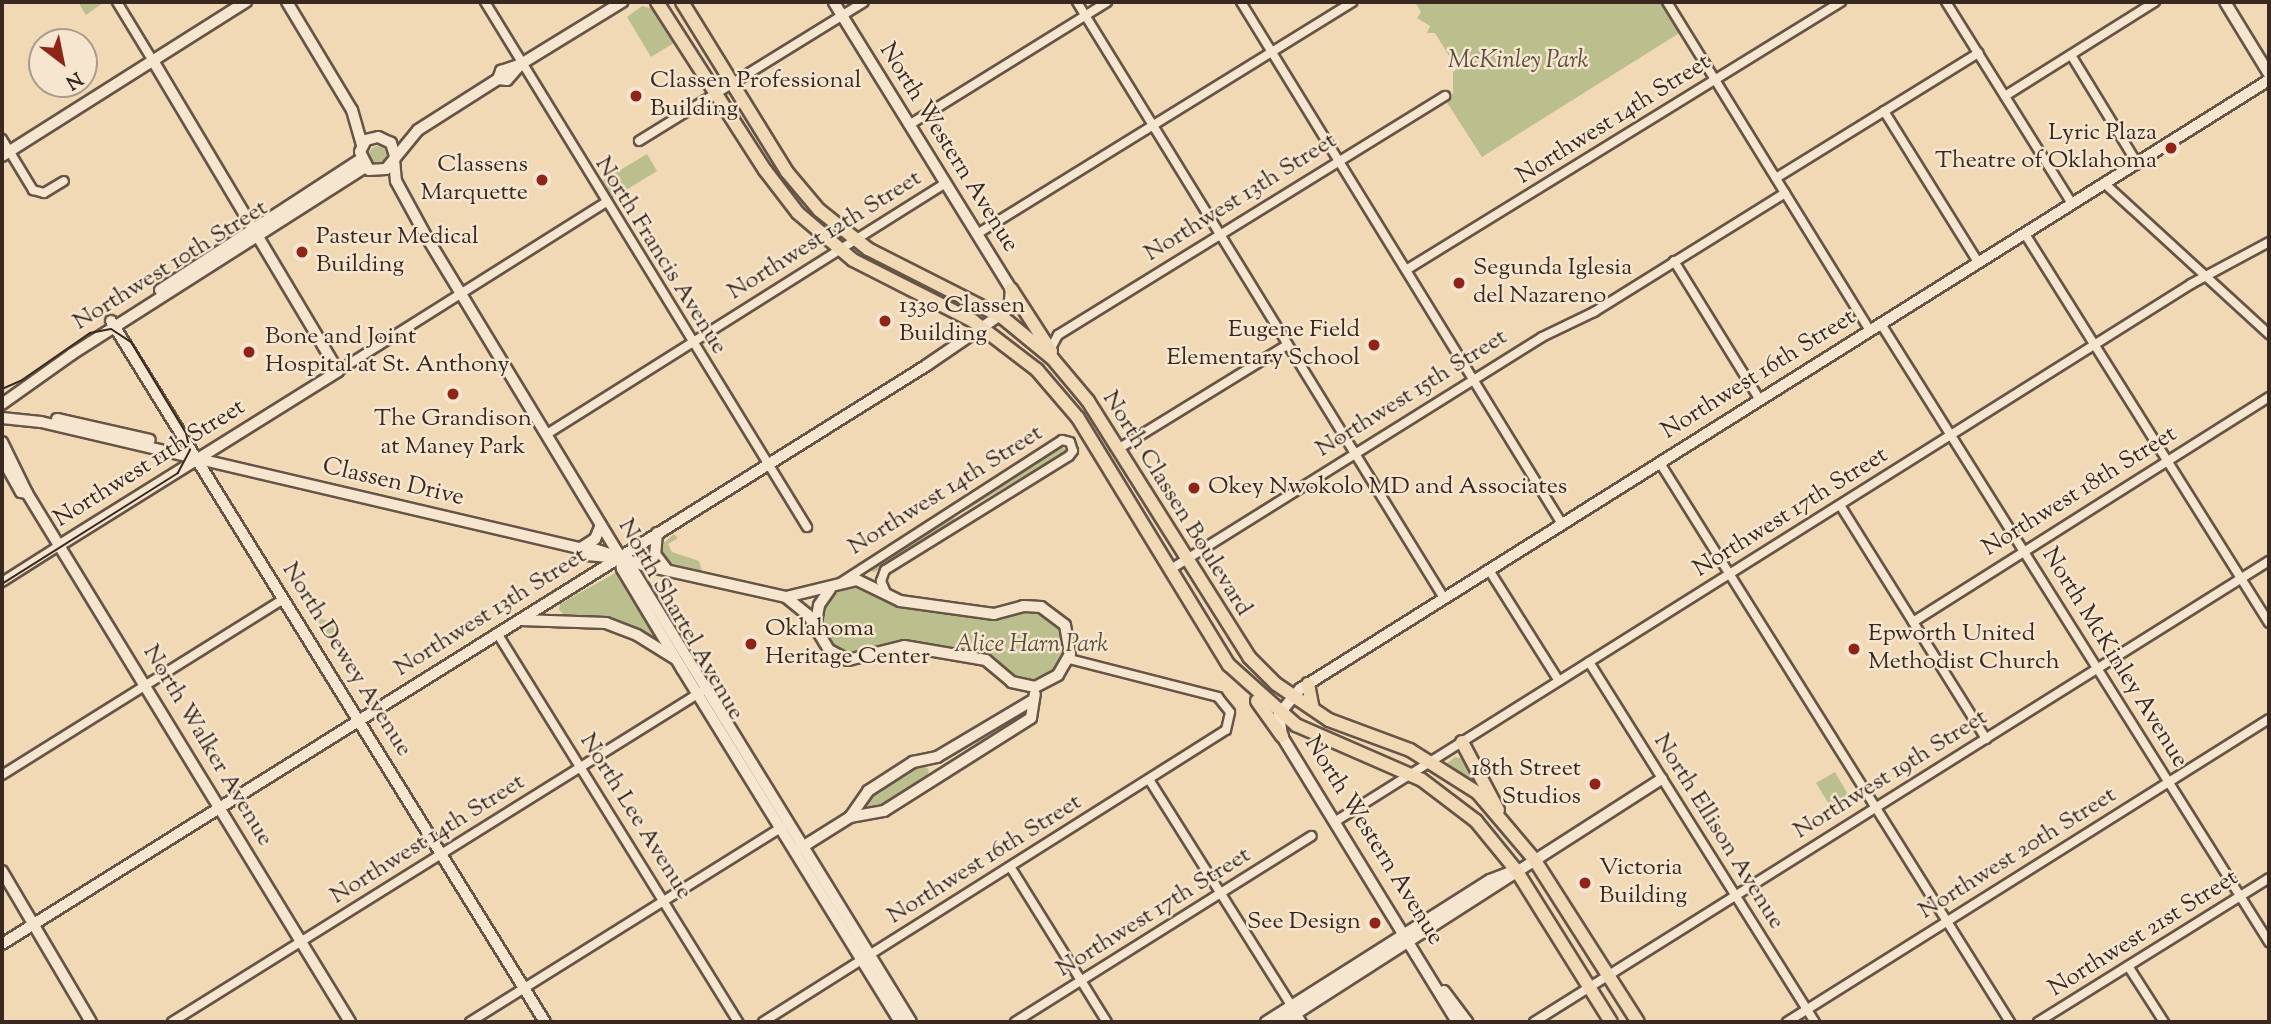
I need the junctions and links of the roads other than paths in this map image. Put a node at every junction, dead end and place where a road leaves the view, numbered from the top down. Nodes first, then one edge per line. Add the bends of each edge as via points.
1 (117, 2) edge
2 (246, 2) edge
3 (287, 2) edge
4 (485, 2) edge
5 (622, 2) edge
6 (657, 2) edge
7 (682, 2) edge
8 (834, 2) edge
9 (864, 2) edge
10 (1077, 2) edge
11 (1107, 2) edge
12 (1241, 2) edge
13 (1352, 2) edge
14 (1667, 2) edge
15 (1840, 2) edge
16 (1946, 2) edge
17 (2155, 2) edge
18 (2225, 2) edge
19 (842, 15) junction
20 (1086, 15) junction
21 (1271, 51) junction
22 (1978, 53) junction
23 (2071, 55) junction
24 (153, 61) junction
25 (521, 64) junction
26 (2269, 74) edge
27 (1715, 80) junction
28 (2269, 80) edge
29 (732, 83) junction
30 (715, 93) junction
31 (1445, 96) dead end
32 (2005, 96) junction
33 (352, 110) junction
34 (1884, 111) junction
35 (909, 125) junction
36 (1153, 125) junction
37 (418, 130) junction
38 (382, 138) junction
39 (2, 139) edge
40 (639, 141) dead end
41 (362, 145) junction
42 (6, 154) edge
43 (394, 158) junction
44 (1339, 161) junction
45 (2137, 163) junction
46 (367, 166) junction
47 (1776, 178) junction
48 (64, 181) dead end
49 (946, 183) junction
50 (2105, 183) junction
51 (1785, 193) junction
52 (605, 202) junction
53 (2072, 204) junction
54 (255, 231) junction
55 (2025, 233) junction
56 (977, 234) junction
57 (1220, 235) junction
58 (426, 236) junction
59 (855, 240) junction
60 (2269, 242) edge
61 (839, 250) junction
62 (1674, 261) junction
63 (1978, 262) junction
64 (1406, 270) junction
65 (2204, 278) junction
66 (1011, 289) junction
67 (461, 293) junction
68 (1002, 317) junction
69 (113, 324) junction
70 (1881, 324) junction
71 (985, 329) junction
72 (1870, 331) junction
73 (1040, 333) junction
74 (2269, 334) edge
75 (1058, 335) junction
76 (691, 343) junction
77 (1287, 345) junction
78 (2095, 345) junction
79 (1051, 354) junction
80 (338, 372) junction
81 (1474, 380) junction
82 (2, 390) edge
83 (2269, 397) edge
84 (1760, 400) junction
85 (2, 405) edge
86 (2, 412) edge
87 (2, 418) edge
88 (547, 434) junction
89 (1951, 435) junction
90 (2, 442) edge
91 (1118, 449) junction
92 (1355, 454) junction
93 (2, 458) edge
94 (1103, 458) junction
95 (198, 460) junction
96 (2168, 461) junction
97 (1660, 463) junction
98 (766, 465) junction
99 (27, 493) junction
100 (1840, 505) junction
101 (956, 509) junction
102 (963, 521) junction
103 (1562, 524) junction
104 (601, 525) junction
105 (807, 527) dead end
106 (657, 533) junction
107 (60, 545) junction
108 (579, 548) junction
109 (2024, 551) junction
110 (624, 558) junction
111 (1186, 559) junction
112 (2269, 561) edge
113 (663, 569) junction
114 (1171, 569) junction
115 (1489, 570) junction
116 (1729, 574) junction
117 (585, 579) junction
118 (2242, 579) junction
119 (2, 582) edge
120 (835, 586) junction
121 (646, 592) junction
122 (887, 595) junction
123 (786, 597) junction
124 (284, 598) junction
125 (1444, 598) junction
126 (519, 620) junction
127 (1913, 622) junction
128 (2269, 623) edge
129 (815, 628) junction
130 (498, 634) junction
131 (676, 659) junction
132 (1069, 659) junction
133 (1589, 662) junction
134 (690, 663) junction
135 (2098, 669) junction
136 (1559, 681) junction
137 (1308, 684) junction
138 (1248, 685) junction
139 (145, 686) junction
140 (1035, 687) junction
141 (701, 692) junction
142 (1293, 697) junction
143 (1033, 700) junction
144 (1313, 709) junction
145 (1279, 714) junction
146 (2269, 719) edge
147 (359, 721) junction
148 (1283, 736) junction
149 (1986, 739) junction
150 (1462, 742) junction
151 (928, 760) junction
152 (1432, 761) junction
153 (580, 768) junction
154 (1410, 774) junction
155 (2, 775) edge
156 (938, 777) junction
157 (1662, 779) junction
158 (1150, 781) junction
159 (2169, 782) junction
160 (220, 808) junction
161 (1876, 808) junction
162 (1499, 814) junction
163 (850, 817) junction
164 (1336, 821) junction
165 (783, 826) junction
166 (1312, 836) dead end
167 (797, 850) junction
168 (441, 854) junction
169 (1534, 859) junction
170 (1011, 868) junction
171 (1516, 870) junction
172 (2, 871) edge
173 (2269, 878) edge
174 (1222, 894) junction
175 (1735, 896) junction
176 (2240, 896) junction
177 (663, 901) junction
178 (1947, 921) junction
179 (33, 924) junction
180 (1409, 938) junction
181 (301, 942) junction
182 (2269, 942) edge
183 (2, 944) edge
184 (865, 959) junction
185 (2128, 966) junction
186 (1608, 975) junction
187 (1082, 981) junction
188 (1440, 987) junction
189 (524, 988) junction
190 (1589, 988) junction
191 (1807, 1010) junction
192 (1297, 1014) edge
193 (91, 1022) edge
194 (172, 1022) edge
195 (350, 1022) edge
196 (470, 1022) edge
197 (545, 1022) edge
198 (738, 1022) edge
199 (763, 1022) edge
200 (901, 1022) edge
201 (911, 1022) edge
202 (1015, 1022) edge
203 (1108, 1022) edge
204 (1266, 1022) edge
205 (1283, 1022) edge
206 (1457, 1022) edge
207 (1467, 1022) edge
208 (1534, 1022) edge
209 (1611, 1022) edge
210 (1638, 1022) edge
211 (1787, 1022) edge
212 (1815, 1022) edge
213 (2010, 1022) edge
214 (2038, 1022) edge
215 (2164, 1022) edge

1 - 24 street
2 - 24 street
3 - 33 street
4 - 25 street, North Francis Avenue
5 - 25 street
6 - 30 main road, North Classen Boulevard
7 - 29 main road, North Classen Boulevard
8 - 19 street, North Western Avenue
9 - 19 street
10 - 20 street
11 - 20 street
12 - 21 street
13 - 21 street
14 - 27 street
15 - 27 street, Northwest 14th Street
16 - 22 street
17 - 23 street
18 - 26 street
19 - 29 street
19 - 35 street, North Western Avenue
20 - 35 street
20 - 36 street
21 - 36 street
21 - 44 street
22 - 32 street
22 - 34 street
23 - 32 street
23 - 45 street
24 - 42 street
24 - 54 street
25 - 37 street via 514,76 498,79
25 - 52 street, North Francis Avenue
27 - 47 street
27 - 64 street, Northwest 14th Street
28 - 45 street, Northwest 16th Street
29 - 30 street
29 - 59 main road, North Classen Boulevard via 797,185
30 - 40 street
30 - 61 main road, North Classen Boulevard via 784,197
31 - 44 street, Northwest 13th Street
32 - 53 street
33 - 38 street
33 - 41 street
34 - 47 street
34 - 63 street
35 - 49 street, North Western Avenue
36 - 56 street
36 - 57 street
37 - 38 street
37 - 43 street
38 - 41 street
38 - 43 street, North Shartel Avenue
39 - 42 street
41 - 46 street
42 - 48 street via 33,190 44,193
43 - 46 street, Northwest 10th Street via 386,169
43 - 58 street, North Shartel Avenue via 397,181
44 - 57 street, Northwest 13th Street
44 - 64 street
45 - 50 street, Northwest 16th Street
46 - 54 street, Northwest 10th Street
46 - 58 street, North Shartel Avenue via 390,184
47 - 51 street
49 - 56 street, North Western Avenue
49 - 59 street, Northwest 12th Street
50 - 53 street, Northwest 16th Street
50 - 65 street
51 - 62 street, Northwest 15th Street
51 - 72 street
52 - 67 street, Northwest 11th Street
52 - 76 street, North Francis Avenue
53 - 55 street, Northwest 16th Street
54 - 69 street, Northwest 10th Street
54 - 80 street
55 - 63 street, Northwest 16th Street
55 - 78 street
56 - 66 street, North Western Avenue
57 - 75 street, Northwest 13th Street
57 - 77 street
58 - 67 street, North Shartel Avenue
59 - 61 street, Northwest 12th Street
59 - 68 main road, North Classen Boulevard
60 - 65 street, Northwest 17th Street
61 - 71 main road, North Classen Boulevard
61 - 76 street, Northwest 12th Street
62 - 81 street, Northwest 15th Street
62 - 84 street
63 - 70 street, Northwest 16th Street
64 - 81 street
65 - 74 street
65 - 78 street, Northwest 17th Street
66 - 68 street, North Western Avenue via 1011,304
66 - 73 main road
67 - 80 street, Northwest 11th Street
67 - 88 street, North Shartel Avenue
68 - 71 street, Northwest 13th Street
68 - 79 main road, North Classen Boulevard
69 - 82 street, Northwest 10th Street
69 - 85 street, Northwest 10th Street
69 - 95 street, North Dewey Avenue
70 - 72 street, Northwest 16th Street
70 - 89 street, North McKinley Avenue
71 - 94 main road, North Classen Boulevard via 1052,385
71 - 98 street, Northwest 13th Street
72 - 84 street, Northwest 16th Street
73 - 75 street
73 - 79 main road
75 - 79 street
76 - 88 street, Northwest 12th Street
76 - 98 street, North Francis Avenue
77 - 91 street
77 - 92 street
78 - 89 street, Northwest 17th Street
78 - 96 street
79 - 91 main road, North Classen Boulevard
80 - 95 street, Northwest 11th Street
81 - 92 street, Northwest 15th Street
81 - 103 street
83 - 96 street, Northwest 18th Street
84 - 97 street, Northwest 16th Street
85 - 86 street
85 - 95 street, Classen Drive via 169,444
87 - 95 street, Classen Drive via 41,422
88 - 104 street, North Shartel Avenue
89 - 100 street, Northwest 17th Street
89 - 109 street, North McKinley Avenue
90 - 99 street, North Walker Avenue
91 - 94 main road
91 - 111 main road, North Classen Boulevard
92 - 111 street, Northwest 15th Street
92 - 125 street
93 - 99 street, North Walker Avenue via 21,492
94 - 114 main road, North Classen Boulevard
95 - 107 street, Northwest 11th Street
95 - 108 street, Classen Drive
95 - 124 street, North Dewey Avenue
96 - 109 street, Northwest 18th Street
96 - 118 street
97 - 103 street, Northwest 16th Street
97 - 116 street
98 - 105 street, North Francis Avenue
98 - 106 street, Northwest 13th Street
99 - 107 street, North Walker Avenue
100 - 116 street, Northwest 17th Street
100 - 127 street
101 - 102 street
101 - 102 street, Northwest 14th Street via 1062,440 1072,445 1069,456
101 - 120 street, Northwest 14th Street
102 - 122 street, Northwest 14th Street via 885,570 881,581
103 - 115 street, Northwest 16th Street
104 - 108 street via 595,539
104 - 110 street, North Shartel Avenue
106 - 110 street, Northwest 13th Street
106 - 113 street via 655,554
107 - 119 street, Northwest 11th Street
107 - 139 street, North Walker Avenue
108 - 110 street, Classen Drive
108 - 117 street via 587,563
109 - 127 street, Northwest 18th Street
109 - 135 street, North McKinley Avenue
110 - 113 street, Classen Drive
110 - 117 street, Northwest 13th Street
110 - 121 street, North Shartel Avenue
110 - 131 street, North Shartel Avenue via 622,569
111 - 114 street, Northwest 15th Street
111 - 142 main road, North Classen Boulevard via 1249,657
112 - 118 street, Northwest 19th Street
113 - 121 street via 647,581
113 - 123 street, Classen Drive
114 - 138 main road, North Classen Boulevard via 1217,648
115 - 125 street, Northwest 16th Street
115 - 136 street
116 - 133 street, Northwest 17th Street
116 - 161 street
117 - 126 street, Northwest 13th Street
118 - 128 street
118 - 135 street, Northwest 19th Street
120 - 122 street, Classen Drive via 862,580
120 - 123 street, Classen Drive
120 - 129 street via 819,605
121 - 134 street, North Shartel Avenue
122 - 132 street, Classen Drive via 994,614 1028,605 1045,608 1068,631
123 - 129 street
124 - 139 street
124 - 147 street, North Dewey Avenue
125 - 137 street, Northwest 16th Street
126 - 130 street, Northwest 13th Street
126 - 131 street via 606,623 638,635
127 - 149 street
129 - 140 street via 829,650 848,660 904,646 986,660 1012,682
130 - 147 street, Northwest 13th Street
130 - 153 street, North Lee Avenue
131 - 134 street
131 - 141 street, North Shartel Avenue
132 - 140 street via 1055,678
132 - 158 street, Northwest 16th Street via 1218,697 1230,712 1226,730
133 - 136 street, Northwest 17th Street
133 - 157 street, North Ellison Avenue
134 - 141 street, North Shartel Avenue
135 - 149 street, Northwest 19th Street
135 - 159 street, North McKinley Avenue
136 - 150 street, Northwest 17th Street
137 - 142 street, Northwest 16th Street
137 - 144 main road
138 - 145 main road, North Classen Boulevard
138 - 148 main road
139 - 155 street
139 - 160 street, North Walker Avenue
140 - 143 street
141 - 153 street, Northwest 14th Street
141 - 165 street, North Shartel Avenue
142 - 144 main road, North Classen Boulevard
142 - 145 street, Northwest 16th Street
143 - 151 street
143 - 156 street via 1031,718
144 - 152 main road, North Classen Boulevard
145 - 148 street, North Western Avenue
145 - 154 main road, North Classen Boulevard via 1324,740
146 - 159 street, Northwest 20th Street
147 - 160 street, Northwest 13th Street
147 - 168 street, North Dewey Avenue
148 - 164 street, North Western Avenue
149 - 161 street, Northwest 19th Street
150 - 152 street, Northwest 17th Street
150 - 162 main road via 1492,792
151 - 156 street
151 - 163 street via 914,762 867,790
152 - 154 street, Northwest 17th Street
152 - 162 main road, North Classen Boulevard
153 - 168 street, Northwest 14th Street
153 - 177 street, North Lee Avenue
154 - 164 street, Northwest 17th Street
154 - 171 main road, North Classen Boulevard via 1476,821
156 - 163 street via 884,811
157 - 169 street
157 - 175 street, North Ellison Avenue
158 - 170 street, Northwest 16th Street
158 - 174 street
159 - 176 street, North McKinley Avenue
159 - 178 street, Northwest 20th Street
160 - 179 street, Northwest 13th Street
160 - 181 street, North Walker Avenue
161 - 175 street, Northwest 19th Street
161 - 178 street
162 - 169 main road, North Classen Boulevard
163 - 167 street
164 - 180 street, North Western Avenue
165 - 167 street, North Shartel Avenue
165 - 177 street
166 - 174 street, Northwest 17th Street
167 - 184 street, North Shartel Avenue
168 - 181 street, Northwest 14th Street
168 - 189 street, North Dewey Avenue
169 - 171 street
169 - 186 main road, North Classen Boulevard
170 - 184 street, Northwest 16th Street
170 - 187 street
171 - 180 street via 1505,871
171 - 190 main road, North Classen Boulevard
172 - 179 street
173 - 176 street, Northwest 21st Street
174 - 187 street, Northwest 17th Street
174 - 192 street
175 - 186 street, Northwest 19th Street
175 - 191 street, North Ellison Avenue
176 - 182 street, North McKinley Avenue
176 - 185 street, Northwest 21st Street
177 - 189 street
177 - 198 street, North Lee Avenue
178 - 191 street, Northwest 20th Street
178 - 213 street
179 - 183 street, Northwest 13th Street
179 - 193 street
180 - 188 street, North Western Avenue
180 - 192 street
181 - 194 street, Northwest 14th Street
181 - 195 street, North Walker Avenue
184 - 199 street, Northwest 16th Street
184 - 200 street, North Shartel Avenue
184 - 201 street, North Shartel Avenue
185 - 214 street, Northwest 21st Street
185 - 215 street
186 - 190 street, Northwest 19th Street
186 - 210 main road, North Classen Boulevard
187 - 202 street, Northwest 17th Street
187 - 203 street
188 - 206 street, North Western Avenue
188 - 207 street, North Western Avenue
189 - 196 street
189 - 197 street, North Dewey Avenue
190 - 208 street, Northwest 19th Street
190 - 209 main road, North Classen Boulevard
191 - 211 street, Northwest 20th Street
191 - 212 street, North Ellison Avenue
192 - 204 street
192 - 205 street

